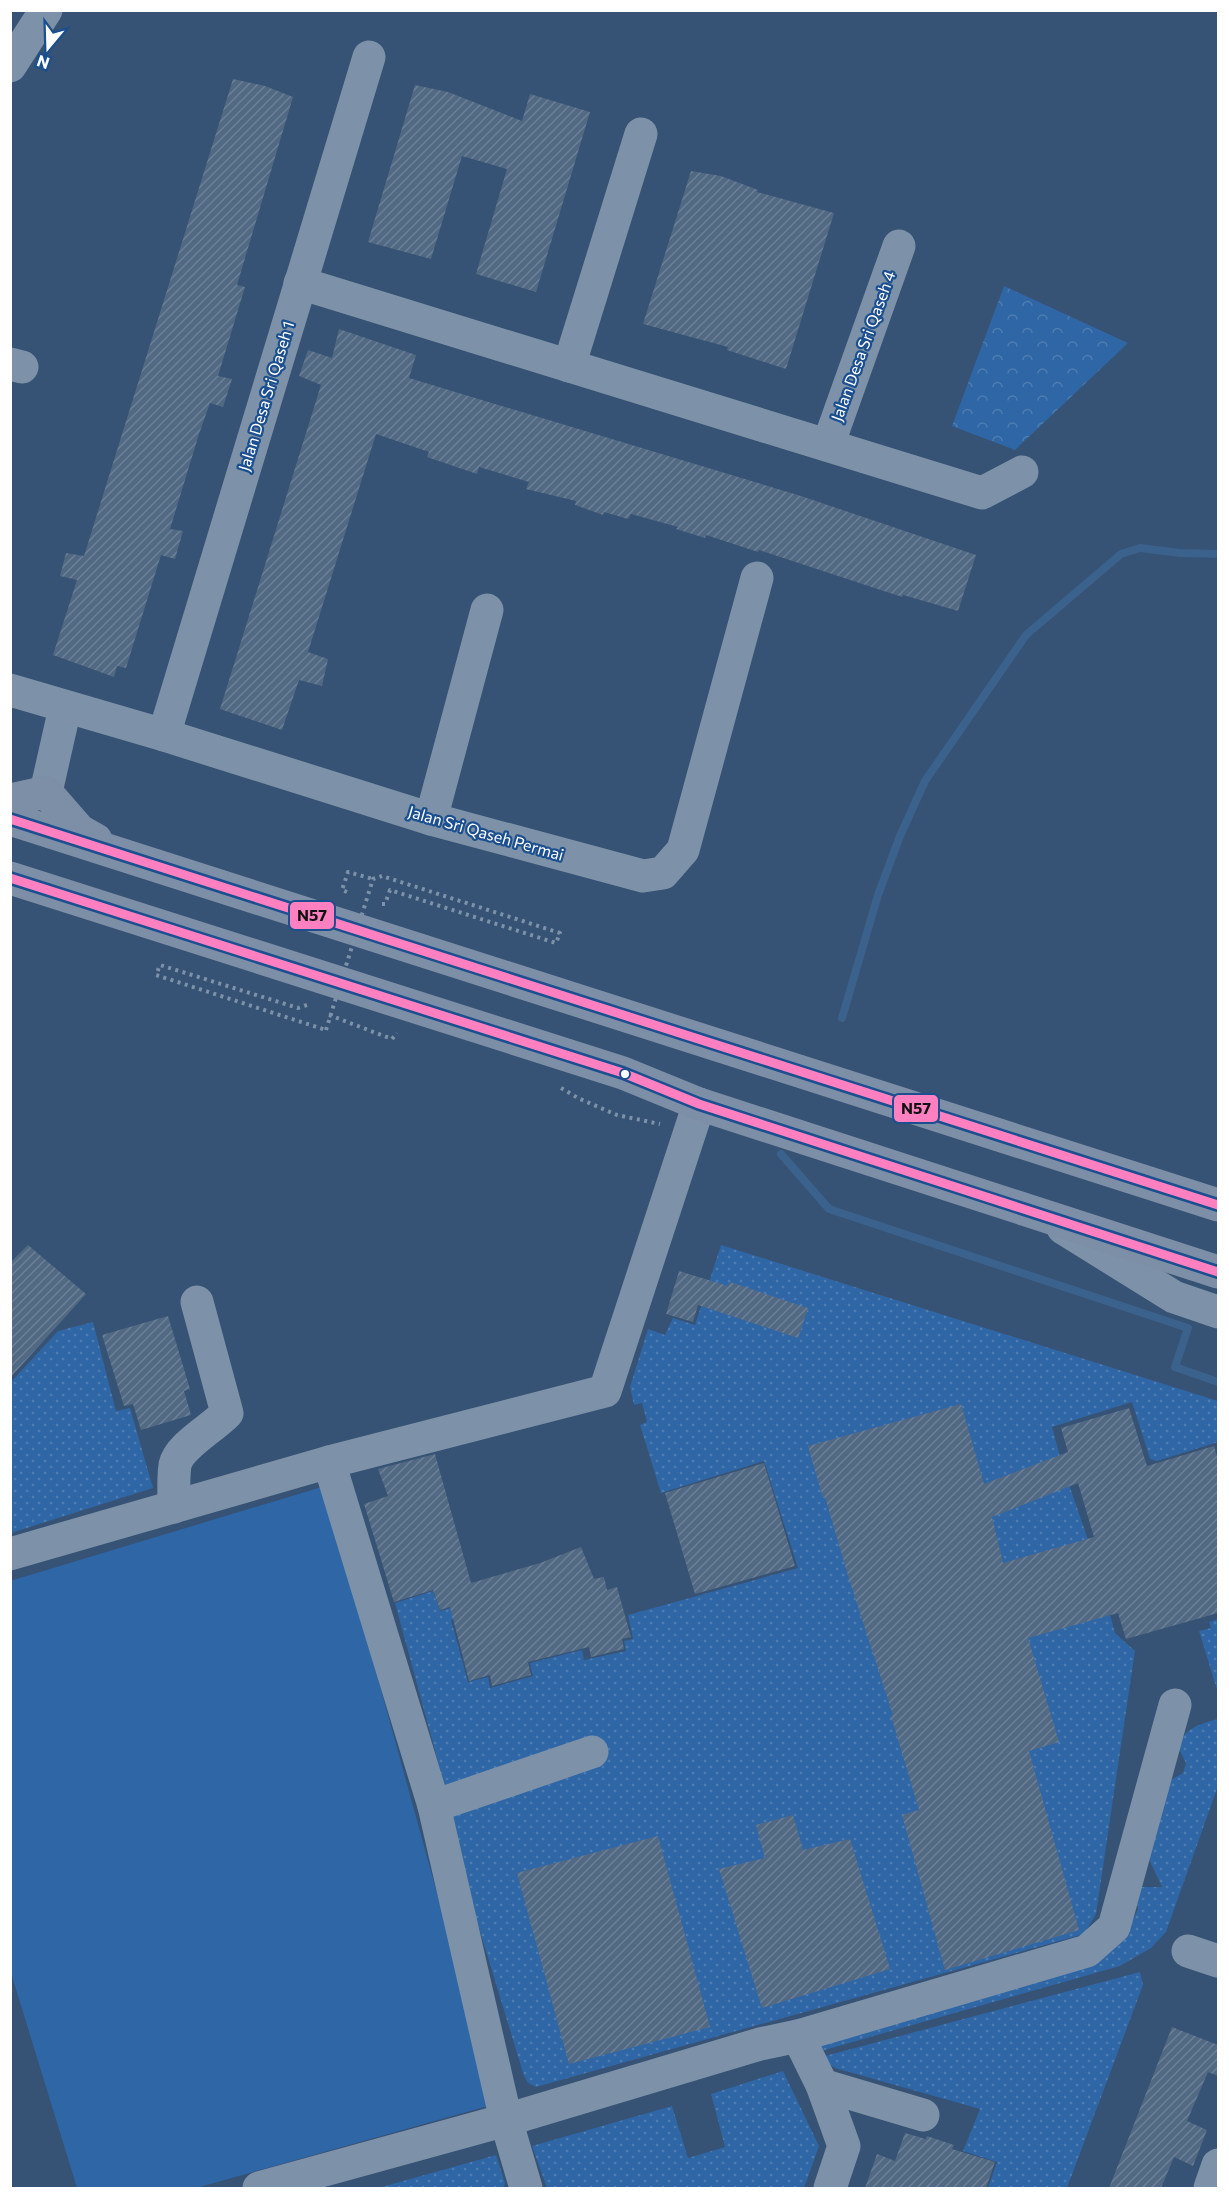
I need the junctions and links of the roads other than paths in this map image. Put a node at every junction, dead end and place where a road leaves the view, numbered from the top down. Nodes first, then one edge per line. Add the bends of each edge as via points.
1 (46, 10) edge
2 (369, 57) dead end
3 (10, 66) edge
4 (641, 134) dead end
5 (899, 246) dead end
6 (300, 283) junction
7 (569, 366) junction
8 (828, 445) junction
9 (1022, 472) dead end
10 (757, 578) dead end
11 (487, 610) dead end
12 (10, 690) edge
13 (65, 708) junction
14 (164, 735) junction
15 (46, 792) junction
16 (10, 800) edge
17 (10, 819) edge
18 (432, 819) junction
19 (119, 854) junction
20 (10, 878) edge
21 (699, 1104) junction
22 (1218, 1205) edge
23 (1046, 1217) junction
24 (1218, 1272) edge
25 (197, 1302) dead end
26 (1218, 1312) edge
27 (329, 1462) junction
28 (174, 1507) junction
29 (10, 1554) edge
30 (1175, 1705) dead end
31 (592, 1752) dead end
32 (434, 1806) junction
33 (798, 2036) junction
34 (822, 2085) junction
35 (923, 2115) dead end
36 (506, 2120) junction
37 (1218, 2165) edge
38 (259, 2188) edge
39 (526, 2188) edge
40 (830, 2188) edge
41 (1210, 2188) edge

1 - 3 street
2 - 6 street, Jalan Desa Sri Qaseh 1
4 - 7 street
5 - 8 street, Jalan Desa Sri Qaseh 4
6 - 7 street
6 - 14 street, Jalan Desa Sri Qaseh 1
7 - 8 street
8 - 9 street via 982,493
10 - 18 street, Jalan Sri Qaseh Permai via 683,850 663,873 643,876
11 - 18 street
12 - 13 street, Jalan Sri Qaseh Permai
13 - 14 street, Jalan Sri Qaseh Permai
13 - 15 street
14 - 18 street, Jalan Sri Qaseh Permai
15 - 16 main road
15 - 19 main road via 80,831
17 - 19 main road
19 - 22 main road
20 - 21 main road via 623,1073
21 - 23 main road
21 - 27 street via 605,1391
23 - 24 main road
23 - 26 street via 1174,1297
25 - 28 street via 227,1413 180,1453 175,1464
27 - 28 street
27 - 32 street
28 - 29 street
30 - 33 street via 1114,1927 1087,1951
31 - 32 street
32 - 36 street
33 - 34 street
33 - 36 street
34 - 35 street
34 - 40 street via 844,2146
36 - 38 street
36 - 39 street
37 - 41 street

